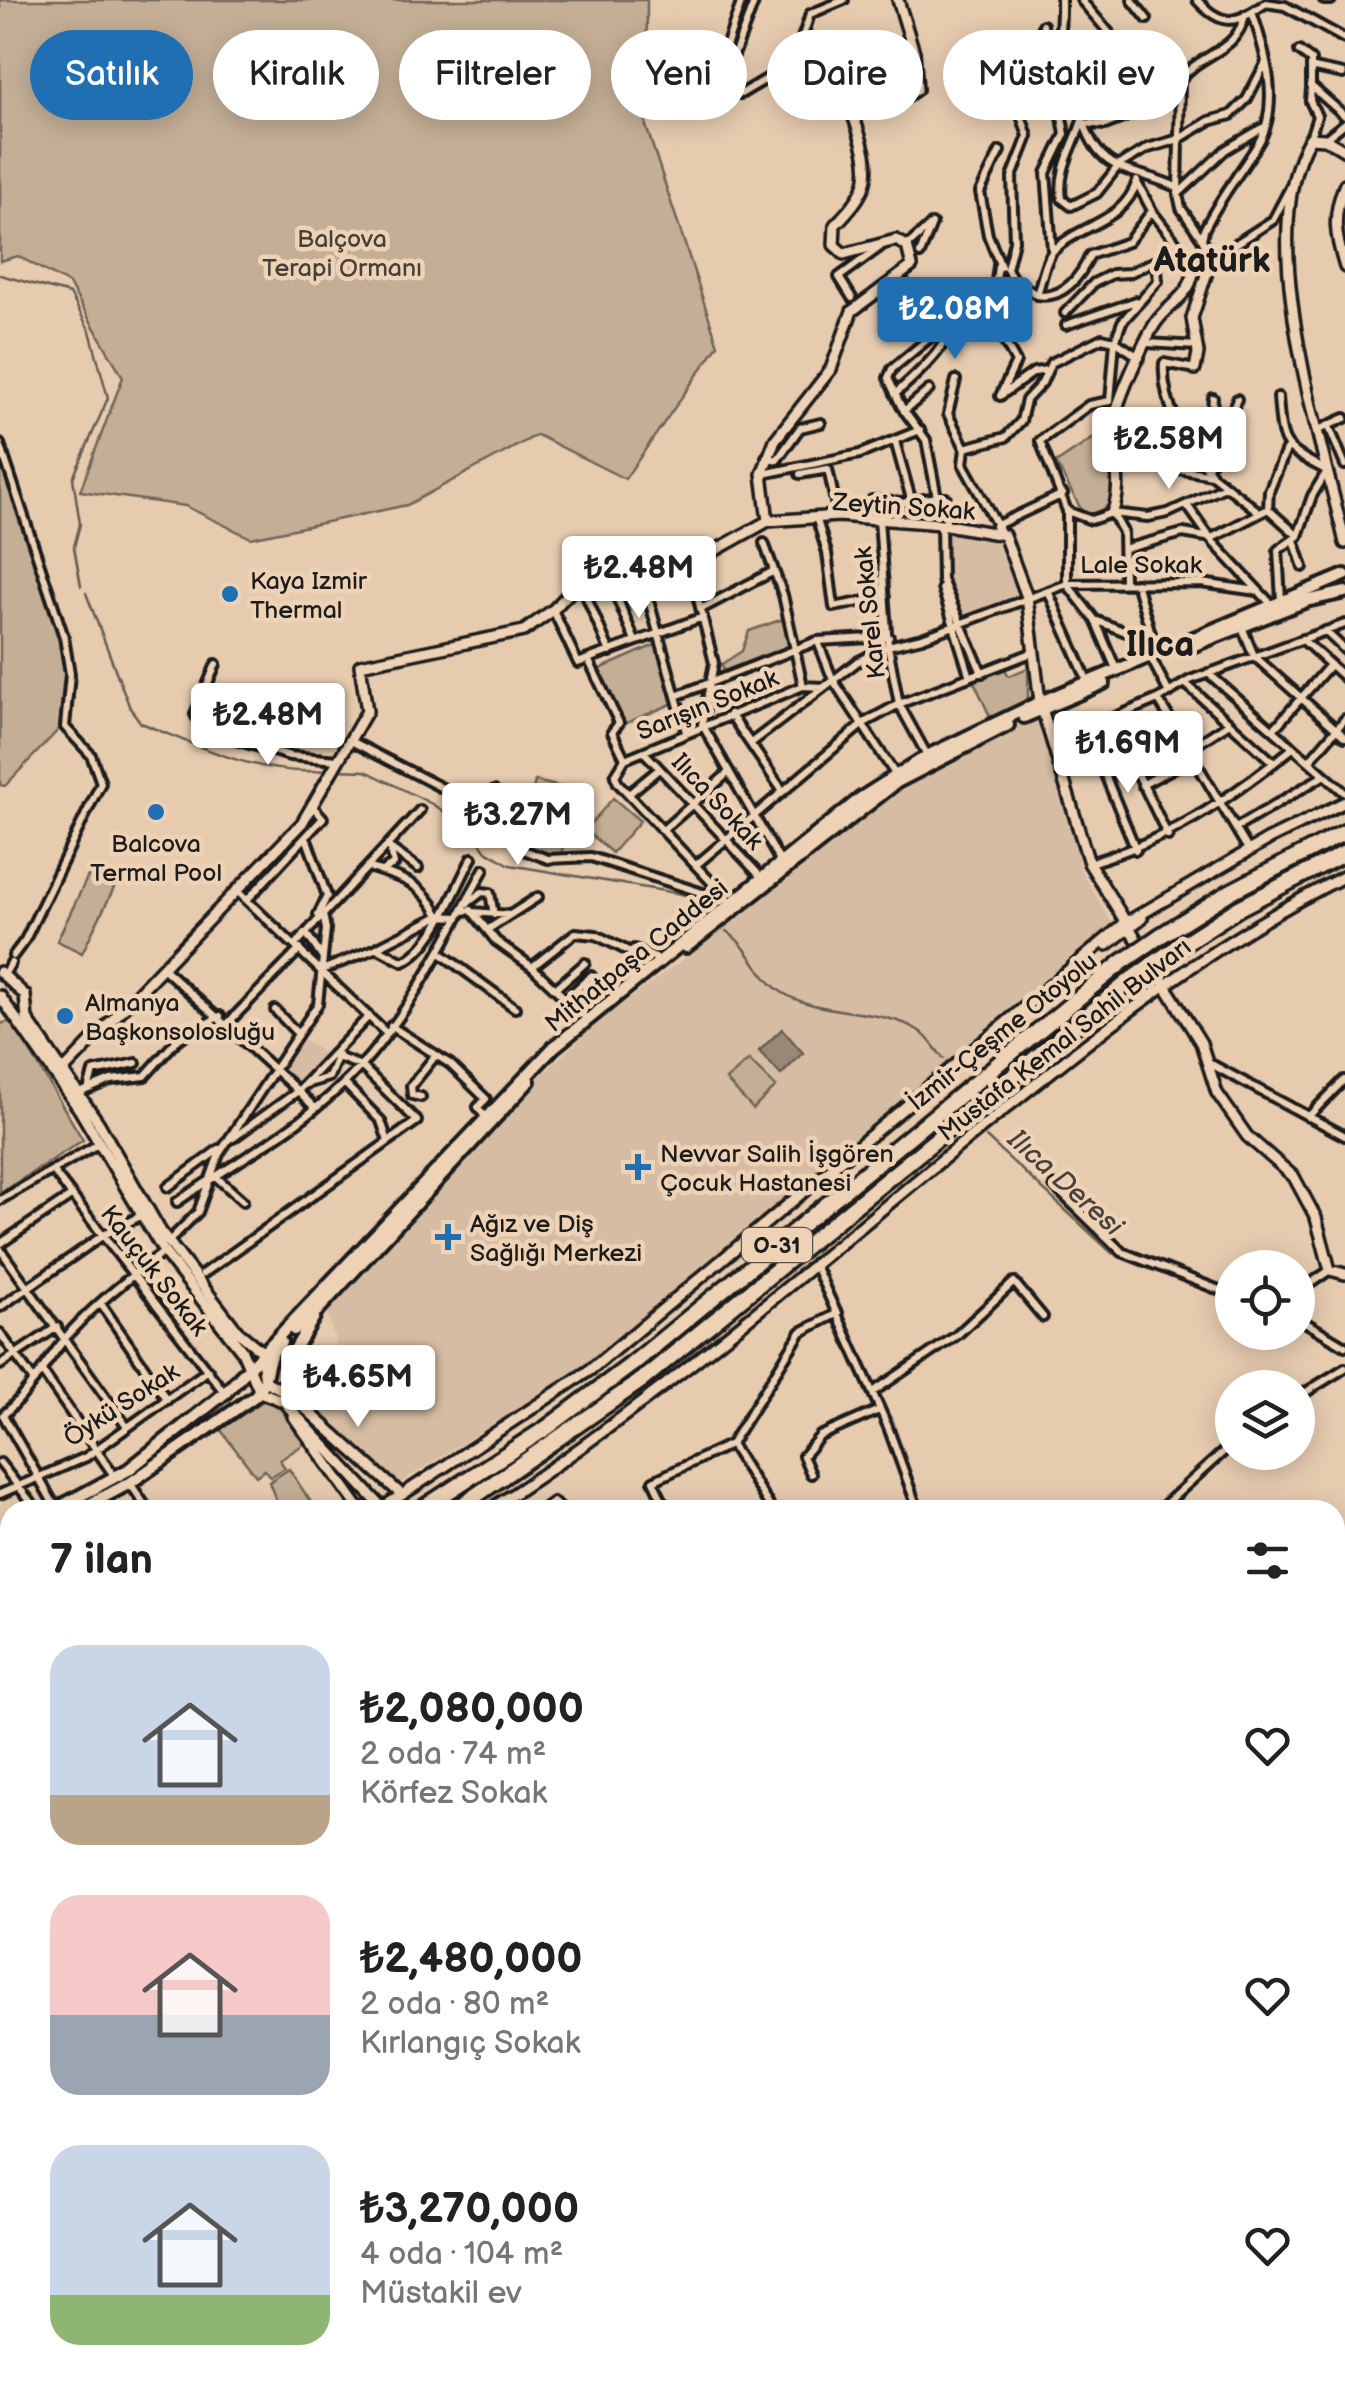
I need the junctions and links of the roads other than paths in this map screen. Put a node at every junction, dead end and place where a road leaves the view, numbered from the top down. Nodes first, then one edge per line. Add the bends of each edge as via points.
1 (742, 0) edge
2 (755, 0) edge
3 (844, 0) edge
4 (898, 0) edge
5 (1061, 0) edge
6 (1081, 0) edge
7 (1132, 0) edge
8 (1196, 0) edge
9 (1266, 2) edge
10 (1249, 15) junction
11 (1147, 19) dead end
12 (1043, 25) dead end
13 (732, 30) edge
14 (744, 30) edge
15 (1061, 30) edge
16 (1107, 30) edge
17 (1345, 40) edge
18 (1299, 51) dead end
19 (1265, 64) junction
20 (1314, 68) junction
21 (1189, 71) edge
22 (1342, 74) edge
23 (1311, 86) junction
24 (747, 90) edge
25 (1023, 120) edge
26 (1084, 120) edge
27 (1117, 120) edge
28 (1180, 120) edge
29 (1345, 120) edge
30 (1084, 123) junction
31 (1263, 127) junction
32 (1310, 138) junction
33 (1325, 138) junction
34 (1180, 139) junction
35 (1345, 151) edge
36 (1000, 152) dead end
37 (1118, 165) junction
38 (1298, 174) junction
39 (1136, 179) junction
40 (1345, 184) edge
41 (1178, 191) junction
42 (1152, 211) junction
43 (1202, 239) junction
44 (884, 242) junction
45 (907, 246) junction
46 (1052, 250) junction
47 (920, 254) dead end
48 (1211, 260) junction
49 (1156, 262) junction
50 (1344, 262) edge
51 (1193, 264) junction
52 (1002, 268) junction
53 (906, 284) dead end
54 (1038, 294) junction
55 (852, 298) dead end
56 (962, 298) dead end
57 (1139, 300) junction
58 (1065, 312) dead end
59 (1066, 324) dead end
60 (1115, 341) junction
61 (1148, 342) junction
62 (1197, 346) junction
63 (1141, 358) junction
64 (1195, 368) joint
65 (1050, 370) junction
66 (956, 380) dead end
67 (929, 390) dead end
68 (895, 394) junction
69 (1278, 397) dead end
70 (1213, 398) dead end
71 (1237, 399) dead end
72 (1114, 407) junction
73 (903, 408) junction
74 (1345, 419) edge
75 (821, 423) dead end
76 (1329, 427) junction
77 (920, 430) junction
78 (1318, 430) junction
79 (895, 441) junction
80 (0, 444) edge
81 (1218, 445) junction
82 (965, 448) junction
83 (1286, 450) junction
84 (766, 458) junction
85 (1345, 465) edge
86 (1327, 470) junction
87 (1210, 472) junction
88 (762, 474) junction
89 (800, 474) dead end
90 (1227, 486) junction
91 (1063, 494) junction
92 (938, 497) junction
93 (911, 499) junction
94 (872, 500) dead end
95 (1187, 504) junction
96 (1268, 509) junction
97 (1068, 511) junction
98 (1259, 512) junction
99 (1112, 513) junction
100 (838, 516) junction
101 (879, 518) junction
102 (817, 520) junction
103 (1091, 520) junction
104 (768, 521) junction
105 (944, 524) junction
106 (994, 526) junction
107 (1068, 526) junction
108 (1004, 536) junction
109 (1208, 537) junction
110 (1296, 538) junction
111 (1345, 542) edge
112 (764, 543) dead end
113 (1124, 548) junction
114 (698, 560) junction
115 (638, 564) junction
116 (676, 564) junction
117 (604, 567) junction
118 (1304, 567) dead end
119 (774, 571) junction
120 (1345, 576) edge
121 (579, 579) junction
122 (1136, 583) junction
123 (1066, 584) junction
124 (1124, 584) junction
125 (1345, 590) edge
126 (696, 591) junction
127 (1048, 591) junction
128 (1257, 591) junction
129 (1027, 597) junction
130 (886, 598) junction
131 (1276, 602) junction
132 (553, 610) junction
133 (702, 613) junction
134 (1095, 620) junction
135 (1345, 624) edge
136 (956, 625) junction
137 (1241, 626) junction
138 (1324, 631) junction
139 (657, 634) junction
140 (889, 637) junction
141 (1300, 638) junction
142 (635, 641) junction
143 (818, 641) junction
144 (1154, 641) junction
145 (888, 646) junction
146 (1168, 649) junction
147 (1345, 650) edge
148 (610, 652) junction
149 (795, 652) junction
150 (1034, 652) junction
151 (1254, 656) junction
152 (588, 658) junction
153 (1154, 662) junction
154 (216, 664) dead end
155 (1330, 665) junction
156 (1036, 667) junction
157 (1118, 671) junction
158 (982, 673) junction
159 (1208, 673) junction
160 (970, 677) junction
161 (1345, 678) edge
162 (833, 680) junction
163 (712, 681) junction
164 (1088, 682) junction
165 (1185, 683) junction
166 (803, 686) junction
167 (824, 687) junction
168 (1169, 692) junction
169 (676, 696) junction
170 (1300, 697) junction
171 (1158, 699) junction
172 (900, 704) junction
173 (1041, 705) junction
174 (1128, 712) junction
175 (730, 714) junction
176 (1169, 719) junction
177 (1345, 719) edge
178 (864, 723) junction
179 (702, 724) junction
180 (1228, 724) junction
181 (1273, 730) junction
182 (1336, 730) junction
183 (1087, 731) junction
184 (686, 732) junction
185 (1141, 732) junction
186 (1345, 737) edge
187 (1052, 738) junction
188 (1122, 741) junction
189 (353, 742) junction
190 (750, 743) junction
191 (1293, 748) junction
192 (644, 751) junction
193 (1095, 751) junction
194 (1190, 754) junction
195 (928, 756) junction
196 (626, 758) junction
197 (342, 761) junction
198 (1309, 761) junction
199 (1274, 763) junction
200 (1061, 764) junction
201 (659, 768) junction
202 (1166, 772) junction
203 (728, 773) junction
204 (895, 774) junction
205 (1323, 776) junction
206 (1142, 784) junction
207 (782, 790) junction
208 (494, 791) dead end
209 (1345, 793) edge
210 (629, 794) junction
211 (1345, 802) edge
212 (694, 804) junction
213 (1220, 804) junction
214 (313, 807) junction
215 (420, 810) dead end
216 (481, 810) junction
217 (752, 816) junction
218 (1236, 828) junction
219 (662, 830) junction
220 (1345, 832) edge
221 (1168, 836) junction
222 (306, 837) junction
223 (727, 839) junction
224 (389, 849) junction
225 (1136, 850) junction
226 (1249, 851) junction
227 (1345, 853) edge
228 (472, 858) dead end
229 (780, 863) junction
230 (1089, 863) junction
231 (696, 864) junction
232 (368, 867) junction
233 (418, 868) dead end
234 (484, 869) dead end
235 (381, 871) junction
236 (1345, 876) edge
237 (762, 878) junction
238 (719, 889) junction
239 (237, 891) junction
240 (538, 897) dead end
241 (247, 900) junction
242 (731, 903) junction
243 (462, 911) junction
244 (473, 912) junction
245 (511, 914) junction
246 (323, 915) junction
247 (439, 916) junction
248 (494, 916) junction
249 (1126, 926) junction
250 (487, 930) junction
251 (308, 931) junction
252 (298, 946) junction
253 (377, 948) junction
254 (439, 952) junction
255 (323, 958) junction
256 (660, 960) junction
257 (584, 963) dead end
258 (532, 968) junction
259 (164, 969) junction
260 (322, 970) junction
261 (2, 974) edge
262 (591, 976) dead end
263 (1164, 982) junction
264 (16, 988) junction
265 (555, 990) junction
266 (566, 1000) junction
267 (26, 1004) junction
268 (2, 1006) edge
269 (515, 1008) dead end
270 (274, 1010) dead end
271 (220, 1016) junction
272 (369, 1016) junction
273 (586, 1018) junction
274 (228, 1024) junction
275 (389, 1029) junction
276 (297, 1033) junction
277 (335, 1055) junction
278 (436, 1055) junction
279 (136, 1063) dead end
280 (1208, 1063) junction
281 (58, 1066) junction
282 (362, 1066) junction
283 (274, 1069) junction
284 (1344, 1080) edge
285 (344, 1083) junction
286 (305, 1084) junction
287 (84, 1090) junction
288 (298, 1091) junction
289 (422, 1097) dead end
290 (490, 1103) junction
291 (315, 1108) junction
292 (1308, 1116) junction
293 (1345, 1136) edge
294 (388, 1141) junction
295 (101, 1142) junction
296 (226, 1144) junction
297 (53, 1171) junction
298 (211, 1175) junction
299 (1054, 1186) dead end
300 (168, 1187) dead end
301 (71, 1196) junction
302 (0, 1200) edge
303 (243, 1201) dead end
304 (178, 1202) dead end
305 (142, 1215) junction
306 (102, 1236) junction
307 (0, 1246) edge
308 (166, 1247) junction
309 (813, 1262) junction
310 (1330, 1270) junction
311 (203, 1274) dead end
312 (1345, 1274) edge
313 (130, 1276) junction
314 (1315, 1280) edge
315 (28, 1287) junction
316 (1215, 1289) edge
317 (100, 1304) junction
318 (0, 1307) edge
319 (314, 1308) junction
320 (838, 1314) junction
321 (1043, 1317) dead end
322 (58, 1326) junction
323 (1315, 1328) edge
324 (0, 1333) edge
325 (66, 1338) junction
326 (1345, 1346) edge
327 (261, 1351) junction
328 (16, 1354) junction
329 (0, 1364) edge
330 (248, 1368) junction
331 (1345, 1368) edge
332 (208, 1370) junction
333 (42, 1371) junction
334 (34, 1381) junction
335 (262, 1386) junction
336 (1315, 1387) edge
337 (873, 1392) junction
338 (223, 1394) junction
339 (287, 1396) junction
340 (167, 1400) junction
341 (879, 1410) junction
342 (234, 1411) junction
343 (2, 1414) edge
344 (127, 1427) junction
345 (731, 1444) junction
346 (96, 1450) junction
347 (1215, 1459) edge
348 (0, 1463) edge
349 (41, 1474) junction
350 (811, 1474) dead end
351 (116, 1478) junction
352 (130, 1483) junction
353 (17, 1485) junction
354 (0, 1494) edge
355 (402, 1496) junction
356 (29, 1500) edge
357 (51, 1500) edge
358 (73, 1500) edge
359 (98, 1500) edge
360 (141, 1500) edge
361 (354, 1500) edge
362 (373, 1500) edge
363 (394, 1500) edge
364 (435, 1500) edge
365 (469, 1500) edge
366 (503, 1500) edge
367 (662, 1500) edge
368 (766, 1500) edge
369 (914, 1500) edge
370 (1170, 1500) edge

1 - 13 street
2 - 14 street
3 - 24 street via 810,14 793,63
4 - 44 street via 917,89 909,99 874,110 853,102 868,158 864,190 831,234 844,254
5 - 15 street
6 - 16 street
7 - 11 street
8 - 10 street via 1220,20
9 - 10 street
9 - 17 street
10 - 19 street
10 - 21 street via 1232,44
12 - 46 street via 1048,79 1065,134 1046,174
18 - 20 street
19 - 31 street via 1269,104
19 - 34 street via 1238,110
20 - 22 street
20 - 23 street
23 - 29 street
23 - 32 street via 1317,116
25 - 52 street via 1028,136 1012,177 1014,241
26 - 30 street
27 - 30 street
28 - 34 street
29 - 33 street
30 - 37 street via 1092,148
30 - 37 street via 1062,172 1064,204 1076,207 1097,194
31 - 41 street
31 - 43 street
32 - 33 street
32 - 38 street
33 - 35 street
34 - 37 street
34 - 41 street
36 - 52 street via 980,192
37 - 39 street
38 - 48 street via 1273,220
38 - 78 street via 1289,208 1290,278
39 - 41 street via 1154,176
39 - 42 street
39 - 46 street via 1122,210
40 - 50 street via 1335,208
41 - 43 street
42 - 51 street
42 - 54 street via 1128,242 1090,255 1058,294
43 - 48 street
44 - 45 street
44 - 55 street via 839,277
45 - 47 street via 932,224
45 - 84 street via 912,266 852,311 831,368
46 - 54 street
48 - 51 street
48 - 62 street via 1192,318
49 - 51 street via 1164,257
49 - 57 street via 1158,281
49 - 58 street via 1094,284
51 - 61 street via 1191,283 1156,322
52 - 54 street
52 - 65 street via 991,317 1016,362 1000,396 1034,372
53 - 68 street via 895,326 930,311 940,329 892,369 888,378
56 - 68 street via 944,348
57 - 59 street
57 - 60 street
60 - 63 street
60 - 65 street via 1102,338 1051,363
60 - 72 street
61 - 62 street
61 - 63 street
62 - 64 street
63 - 72 street
64 - 87 street via 1164,364 1163,377 1181,429
65 - 82 street via 1006,437
66 - 82 street via 948,414
67 - 73 street
68 - 73 street
69 - 83 street
70 - 81 street
71 - 81 street
72 - 87 street via 1162,466
72 - 91 street via 1089,404 1040,441
72 - 99 street via 1118,498
73 - 77 street
74 - 76 street
75 - 84 street via 800,428 777,460
76 - 78 street
76 - 85 street
77 - 79 street
77 - 92 street
78 - 86 street
79 - 88 street
79 - 93 street
80 - 261 street via 64,637 70,674 65,727 92,755 101,784 26,940
81 - 87 street
82 - 106 street via 963,464
83 - 86 street
83 - 96 street via 1268,491
84 - 88 street
86 - 110 street
86 - 111 street
87 - 90 street
88 - 104 street
89 - 100 street via 828,469
90 - 95 street
90 - 98 street
91 - 97 street
91 - 106 street
92 - 93 street
92 - 105 street via 946,498
93 - 94 street
95 - 99 street via 1148,517
95 - 109 street
96 - 98 street
96 - 110 street
97 - 103 street
97 - 107 street
98 - 109 street
99 - 103 street
99 - 113 street
100 - 101 street, Zeytin Sokak
100 - 102 street, Zeytin Sokak
101 - 105 street, Zeytin Sokak
101 - 130 street, Karel Sokak
102 - 104 street, Zeytin Sokak
102 - 130 street via 834,607
103 - 107 street
104 - 114 street, Zeytin Sokak
105 - 108 street, Zeytin Sokak
105 - 136 street via 942,580
106 - 108 street
107 - 123 street
108 - 129 street
109 - 113 street via 1183,533
109 - 128 street
110 - 118 street
110 - 131 street via 1278,550
112 - 119 street
113 - 124 street
114 - 116 street, Zeytin Sokak
114 - 126 street
115 - 116 street, Zeytin Sokak
115 - 117 street, Zeytin Sokak
115 - 139 street
116 - 126 street
117 - 121 street, Zeytin Sokak
117 - 142 street
119 - 133 street
119 - 149 street
120 - 125 main road
120 - 131 main road, Mithatpaşa Caddesi
121 - 132 street, Zeytin Sokak
121 - 148 street
122 - 124 street, Lale Sokak
122 - 128 street, Lale Sokak
122 - 144 street
123 - 124 street, Lale Sokak
123 - 127 street, Lale Sokak
123 - 134 street
125 - 137 main road, Mithatpaşa Caddesi
126 - 133 street
127 - 129 street, Lale Sokak
127 - 164 street
128 - 131 street
129 - 136 street, Lale Sokak
129 - 150 street
130 - 140 street, Karel Sokak
131 - 146 main road, Mithatpaşa Caddesi
132 - 152 street via 578,663
132 - 189 street, Zeytin Sokak via 524,632 360,665 368,711
133 - 139 street
133 - 163 street
134 - 144 street
134 - 157 street
135 - 138 street
136 - 145 street, Lale Sokak
136 - 158 street
136 - 160 street
137 - 151 street
137 - 153 main road, Mithatpaşa Caddesi
138 - 141 street
138 - 147 street
139 - 142 street
139 - 169 street
140 - 143 street
140 - 145 street, Karel Sokak
141 - 151 street
141 - 155 street
142 - 148 street
143 - 149 street
143 - 162 street
144 - 146 street
145 - 162 street, Lale Sokak
145 - 172 street, Karel Sokak
146 - 157 main road, Mithatpaşa Caddesi
148 - 152 street
149 - 163 street
149 - 166 street
150 - 156 street
150 - 158 street
151 - 159 street
151 - 170 street
152 - 196 street via 620,722 612,732
153 - 168 street
153 - 173 main road, Mithatpaşa Caddesi
154 - 197 street via 195,714 202,730 290,756
155 - 161 street
155 - 170 street
156 - 173 street
156 - 173 street
157 - 164 main road, Mithatpaşa Caddesi
158 - 160 street
159 - 165 street
159 - 181 street
160 - 172 street
162 - 167 street, Lale Sokak
162 - 178 street
163 - 169 street
163 - 179 street
164 - 173 main road, Mithatpaşa Caddesi
165 - 168 street
165 - 180 street
166 - 167 street
166 - 175 street, Sarışın Sokak
167 - 190 street, Lale Sokak
168 - 171 street
169 - 184 street
170 - 181 street
170 - 182 street
171 - 174 street
171 - 176 street
172 - 178 street
172 - 195 street, Karel Sokak
173 - 187 street
173 - 195 main road, Mithatpaşa Caddesi
173 - 319 main road, Mithatpaşa Caddesi via 897,782 621,997 525,1085
174 - 183 street
174 - 185 street
175 - 179 street, Sarışın Sokak
175 - 190 street
176 - 185 street
176 - 194 street
177 - 182 street
178 - 204 street
178 - 207 street
179 - 184 street, Sarışın Sokak
179 - 203 street
180 - 194 street
180 - 199 street
181 - 191 street
182 - 186 street
182 - 198 street
183 - 187 street
183 - 193 street
184 - 192 street, Sarışın Sokak
185 - 188 street
185 - 202 street
187 - 200 street
188 - 193 street
188 - 206 street
189 - 197 street
189 - 216 street
190 - 207 street
191 - 198 street
191 - 199 street
192 - 196 street, Sarışın Sokak
192 - 201 street, Ilıca Sokak
193 - 200 street
193 - 225 street
194 - 202 street
194 - 213 street
195 - 204 main road, Mithatpaşa Caddesi
196 - 210 street via 615,776
197 - 214 street
198 - 205 street
199 - 213 street
200 - 230 street
201 - 210 street
201 - 212 street, Ilıca Sokak
202 - 206 street
203 - 212 street
203 - 217 street
204 - 229 main road, Mithatpaşa Caddesi
205 - 209 street
205 - 218 street
206 - 221 street
207 - 217 street
208 - 216 street
210 - 219 street
211 - 226 street, Mustafa Kemal Sahil Bulvarı
212 - 219 street
212 - 223 street, Ilıca Sokak
213 - 218 street
213 - 221 street
214 - 222 street via 322,818
214 - 239 street
215 - 224 street
216 - 238 street via 517,847 548,859 591,857 712,896
217 - 223 street
217 - 229 street
218 - 226 street
219 - 231 street
220 - 364 highway, İzmir-Çeşme Otoyolu / O-31, bridge via 1230,892 1121,964 632,1364
221 - 225 street
222 - 241 street
222 - 251 street via 327,896
223 - 231 street
223 - 237 street, Ilıca Sokak
224 - 232 street
224 - 233 street
224 - 235 street via 394,864
225 - 230 street
226 - 249 street, Mustafa Kemal Sahil Bulvarı
227 - 365 highway, İzmir-Çeşme Otoyolu / O-31, bridge via 1239,908 1132,980 642,1380
228 - 247 street
229 - 237 main road, Mithatpaşa Caddesi
230 - 249 street
231 - 238 street
232 - 235 street
232 - 246 street
234 - 243 street
235 - 247 street via 419,886
236 - 263 street, Mustafa Kemal Sahil Bulvarı
237 - 242 main road, Mithatpaşa Caddesi
238 - 242 street
239 - 241 street
239 - 259 street
240 - 245 street
241 - 252 street
242 - 256 main road, Mithatpaşa Caddesi
243 - 244 street
243 - 247 street
243 - 248 street via 482,892 490,893
243 - 254 street
244 - 248 street
244 - 250 street
245 - 248 street
245 - 250 street
246 - 251 street
246 - 255 street
247 - 253 street
247 - 253 street via 410,958 402,962
249 - 263 street
249 - 355 street, Mustafa Kemal Sahil Bulvarı via 590,1370
250 - 258 street
251 - 252 street
251 - 255 street
252 - 260 street
252 - 274 street
253 - 260 street
254 - 269 street
254 - 275 street
255 - 260 street
256 - 258 street via 596,935 575,934
256 - 273 main road, Mithatpaşa Caddesi
257 - 265 street
258 - 265 street
259 - 271 street
259 - 281 street
260 - 272 street
260 - 276 street via 318,1004
261 - 264 street
262 - 266 street
263 - 280 street
263 - 309 street, Mustafa Kemal Sahil Bulvarı
264 - 267 street
264 - 268 street via 6,990
265 - 266 street
266 - 273 street
267 - 268 street
267 - 281 street via 26,1019
268 - 281 street
270 - 276 street
271 - 274 street
271 - 287 street via 177,1040 145,1076
272 - 275 street
272 - 277 street
273 - 290 main road, Mithatpaşa Caddesi
274 - 283 street
275 - 278 street
275 - 282 street
276 - 283 street
277 - 282 street
277 - 286 street
277 - 286 street via 329,1077
278 - 289 street via 411,1086 412,1095
278 - 290 street
279 - 287 street via 93,1072
280 - 292 street
280 - 310 street via 1217,1093 1247,1136 1294,1178 1316,1218
281 - 287 street
281 - 295 street
282 - 285 street
282 - 294 street via 416,1120
283 - 288 street
283 - 296 street
284 - 292 street
285 - 291 street
285 - 294 street via 381,1121
286 - 288 street
287 - 308 street
288 - 291 street
288 - 296 street
290 - 319 main road, Mithatpaşa Caddesi via 485,1118
291 - 298 street
292 - 293 street
294 - 311 street
295 - 297 street
295 - 305 street
296 - 298 street
296 - 300 street
297 - 301 street, Kauçuk Sokak
297 - 302 street
298 - 303 street
298 - 304 street
298 - 308 street via 198,1212
299 - 316 street via 1122,1252
301 - 306 street, Kauçuk Sokak
301 - 307 street
305 - 306 street
305 - 308 street
306 - 313 street, Kauçuk Sokak
306 - 315 street
307 - 315 street
308 - 313 street
308 - 327 street
308 - 330 street
309 - 320 street
309 - 366 street, Mustafa Kemal Sahil Bulvarı via 635,1405
310 - 312 street
310 - 314 street
313 - 317 street
313 - 332 street, Kauçuk Sokak
315 - 318 street
315 - 322 street
317 - 325 street
317 - 340 street
319 - 327 main road, Mithatpaşa Caddesi
319 - 335 main road, Mithatpaşa Caddesi via 268,1356
319 - 339 main road via 288,1361
320 - 337 street
320 - 345 street via 802,1332
321 - 337 street via 1014,1282 957,1335
322 - 325 street
322 - 328 street
323 - 326 street
324 - 328 street
325 - 333 street
325 - 344 street
327 - 330 main road, Mithatpaşa Caddesi
327 - 335 street
328 - 329 street
328 - 334 street
330 - 335 street
330 - 338 main road, Mithatpaşa Caddesi
331 - 336 street
332 - 338 street, Kauçuk Sokak
332 - 340 street, Öykü Sokak
333 - 334 street
333 - 346 street
334 - 343 street
335 - 339 street
335 - 342 main road, Mithatpaşa Caddesi
337 - 341 street
338 - 342 main road via 233,1399
338 - 351 main road, Mithatpaşa Caddesi
339 - 355 street
339 - 361 street
339 - 362 street
340 - 344 street, Öykü Sokak
341 - 350 street via 820,1436 803,1456
341 - 369 street
342 - 352 main road, Mithatpaşa Caddesi
343 - 349 street
344 - 346 street, Öykü Sokak
345 - 367 street via 653,1482
345 - 368 street
346 - 349 street, Öykü Sokak
346 - 351 street
347 - 370 street
348 - 353 street
349 - 353 street, Öykü Sokak
349 - 357 street
351 - 358 main road, Mithatpaşa Caddesi
352 - 359 main road, Mithatpaşa Caddesi
352 - 360 street
353 - 354 street, Öykü Sokak
353 - 356 street
355 - 363 street, Mustafa Kemal Sahil Bulvarı

